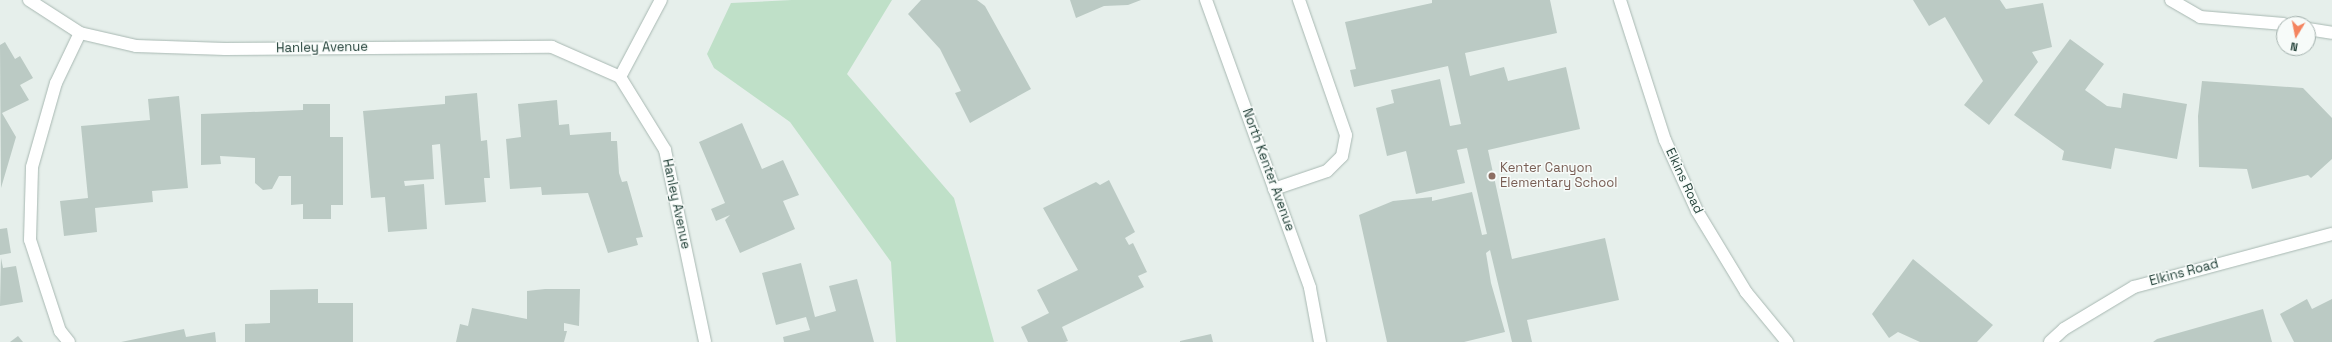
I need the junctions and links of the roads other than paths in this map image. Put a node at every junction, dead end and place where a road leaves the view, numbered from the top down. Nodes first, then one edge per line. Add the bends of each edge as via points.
1 (29, 0) edge
2 (661, 0) edge
3 (1206, 0) edge
4 (1299, 0) edge
5 (1620, 0) edge
6 (2171, 0) edge
7 (2276, 23) edge
8 (2316, 30) edge
9 (80, 33) junction
10 (2332, 33) edge
11 (620, 77) junction
12 (1274, 188) junction
13 (2332, 234) edge
14 (69, 342) edge
15 (705, 342) edge
16 (1320, 342) edge
17 (1787, 342) edge
18 (2050, 342) edge

1 - 9 street, Hanley Avenue
2 - 11 street
3 - 12 street, North Kenter Avenue
4 - 12 street via 1346,135 1342,156 1327,171
5 - 17 street, Elkins Road via 1665,140 1697,211 1746,292
6 - 7 street via 2200,17
8 - 10 street
9 - 11 street, Hanley Avenue via 136,46 225,49 552,47
9 - 14 street via 56,83 32,167 30,240 60,332
11 - 15 street, Hanley Avenue via 665,150
12 - 16 street, North Kenter Avenue via 1310,288
13 - 18 street, Elkins Road via 2134,287 2064,329

